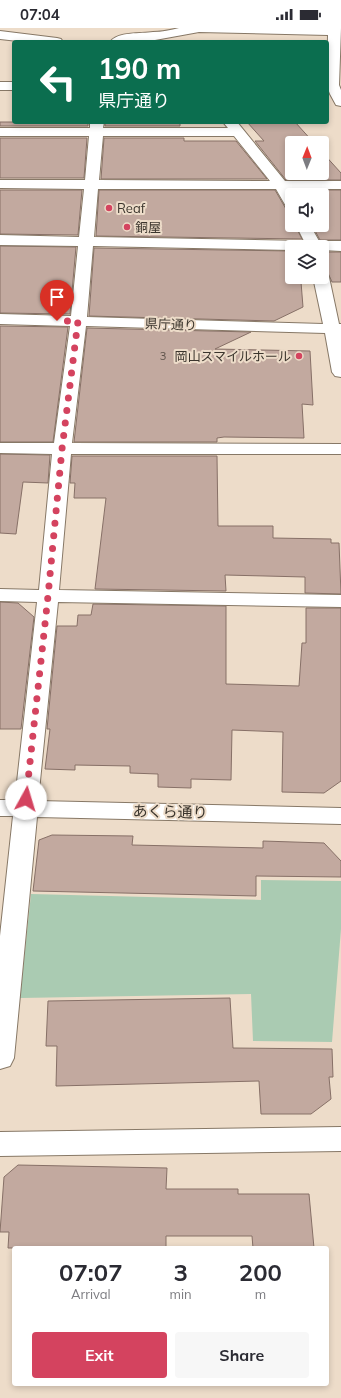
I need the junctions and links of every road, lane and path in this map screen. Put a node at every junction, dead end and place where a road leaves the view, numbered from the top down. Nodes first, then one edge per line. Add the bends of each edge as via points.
1 (337, 32) edge
2 (173, 34) edge
3 (0, 35) edge
4 (41, 40) edge
5 (121, 40) edge
6 (330, 60) edge
7 (330, 85) edge
8 (0, 86) edge
9 (12, 86) edge
10 (341, 102) edge
11 (96, 127) edge
12 (234, 127) edge
13 (0, 132) edge
14 (0, 184) edge
15 (91, 184) junction
16 (281, 185) junction
17 (341, 185) edge
18 (285, 192) edge
19 (0, 240) edge
20 (85, 241) junction
21 (285, 245) edge
22 (329, 246) edge
23 (341, 246) edge
24 (323, 284) edge
25 (0, 320) edge
26 (78, 321) junction
27 (336, 328) edge
28 (341, 372) edge
29 (0, 448) edge
30 (62, 449) junction
31 (341, 449) edge
32 (0, 595) edge
33 (48, 596) junction
34 (341, 601) edge
35 (0, 808) edge
36 (26, 809) junction
37 (341, 816) edge
38 (0, 1058) edge
39 (341, 1139) edge
40 (0, 1144) edge

1 - 2 street via 199,28
1 - 6 street
2 - 5 street
3 - 4 street
6 - 7 street
7 - 10 street
8 - 9 street
11 - 12 street
11 - 13 street
11 - 15 street
12 - 16 street
14 - 15 street
15 - 16 street
15 - 20 street
16 - 17 street
16 - 18 street
19 - 20 street
20 - 21 street
20 - 26 street
22 - 23 street
24 - 27 street
25 - 26 street, 県庁通り
26 - 27 street, 県庁通り
26 - 30 street
27 - 28 street
29 - 30 street
30 - 31 street
30 - 33 street
32 - 33 street
33 - 34 street
33 - 36 street
35 - 36 street, あくら通り
36 - 37 street, あくら通り
36 - 38 street
39 - 40 street

